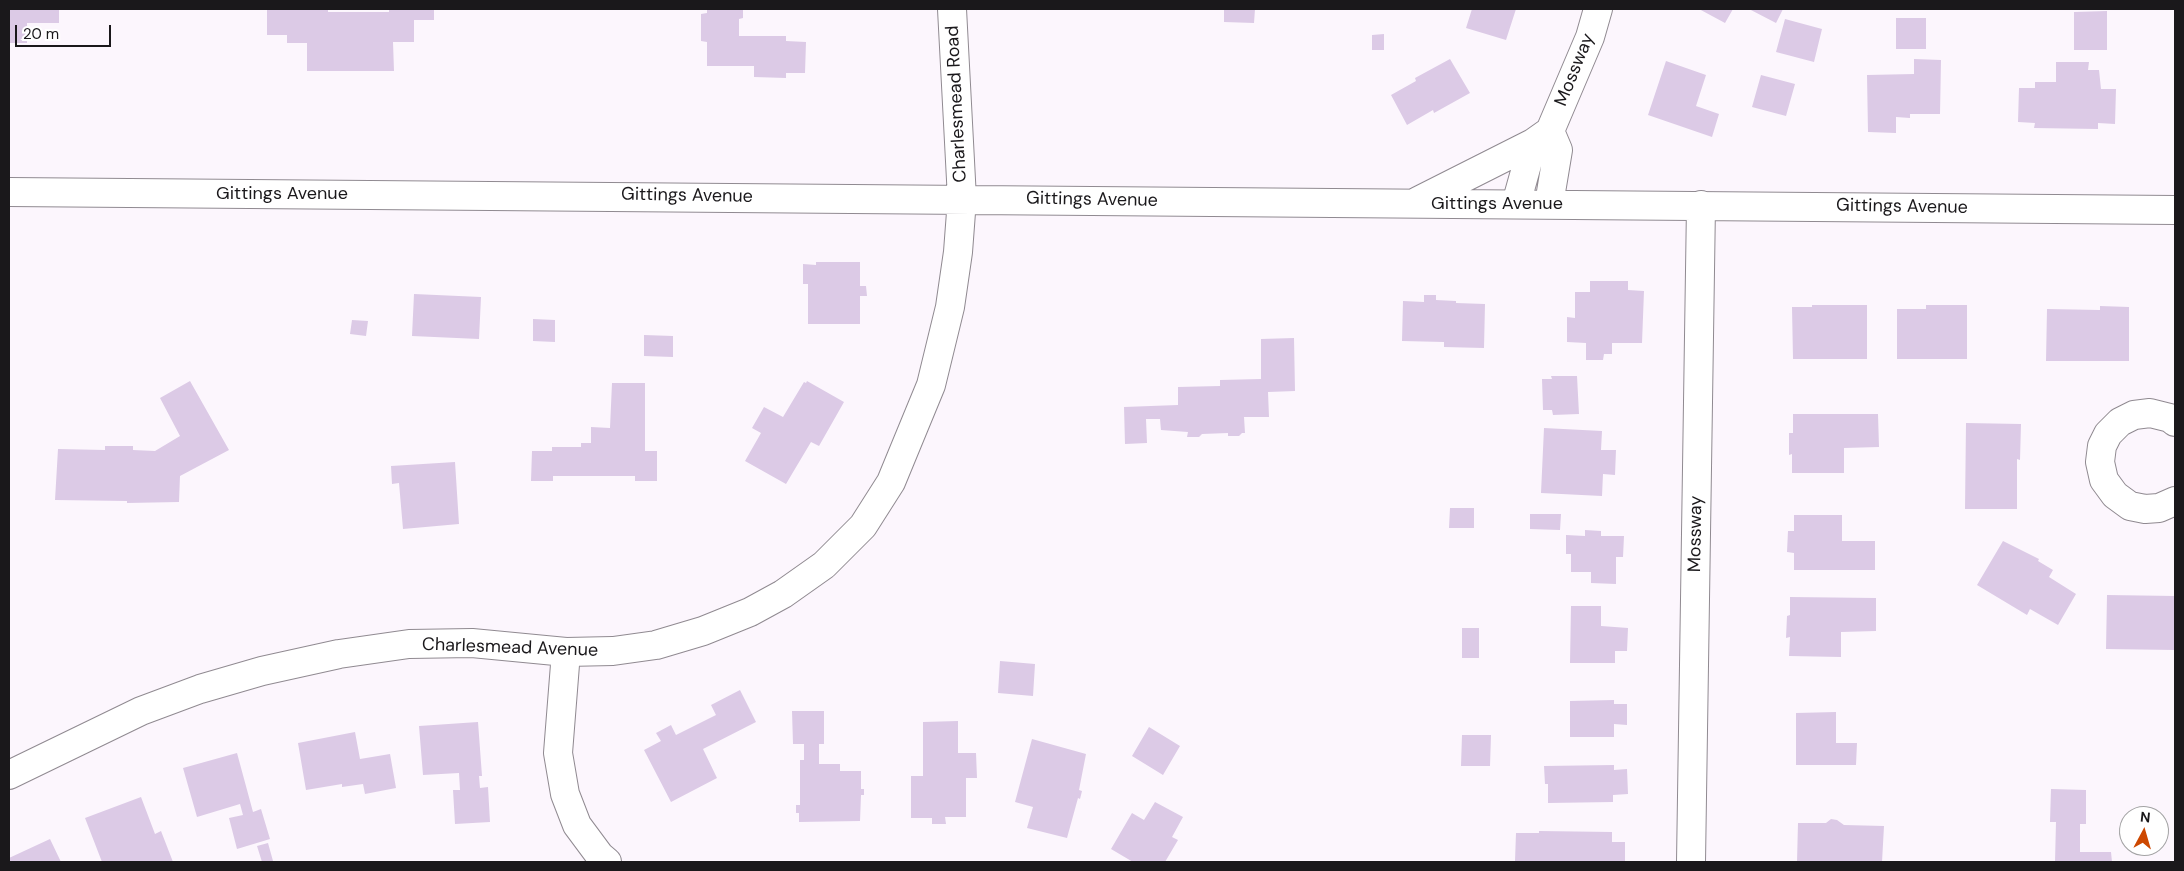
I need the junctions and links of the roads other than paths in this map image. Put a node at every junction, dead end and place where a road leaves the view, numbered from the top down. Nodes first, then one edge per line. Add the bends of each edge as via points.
1 (952, 9) edge
2 (1598, 9) edge
3 (1542, 137) junction
4 (9, 192) edge
5 (962, 199) junction
6 (1414, 203) junction
7 (1516, 204) junction
8 (1549, 204) junction
9 (1701, 206) junction
10 (2175, 210) edge
11 (2174, 415) edge
12 (2175, 501) edge
13 (566, 652) junction
14 (9, 775) edge
15 (607, 862) edge
16 (1691, 862) edge

1 - 5 street, Charlesmead Road
2 - 3 street, Mossway via 1590,37
3 - 6 street
3 - 7 street, Mossway
3 - 8 street via 1558,150
4 - 5 street, Gittings Avenue
5 - 6 street, Gittings Avenue
5 - 13 street, Charlesmead Avenue via 950,307 931,385 891,482 863,526 824,565 750,612 704,631 656,645 613,651
6 - 7 street, Gittings Avenue
7 - 8 street, Gittings Avenue
8 - 9 street, Gittings Avenue
9 - 10 street, Gittings Avenue
9 - 16 street, Mossway
11 - 12 street via 2134,415 2120,422 2108,434 2100,462 2104,480 2115,495 2130,506 2159,508
13 - 14 street, Charlesmead Avenue via 472,643 409,644 338,654 262,671 141,711
13 - 15 street via 558,753 565,794 577,825

